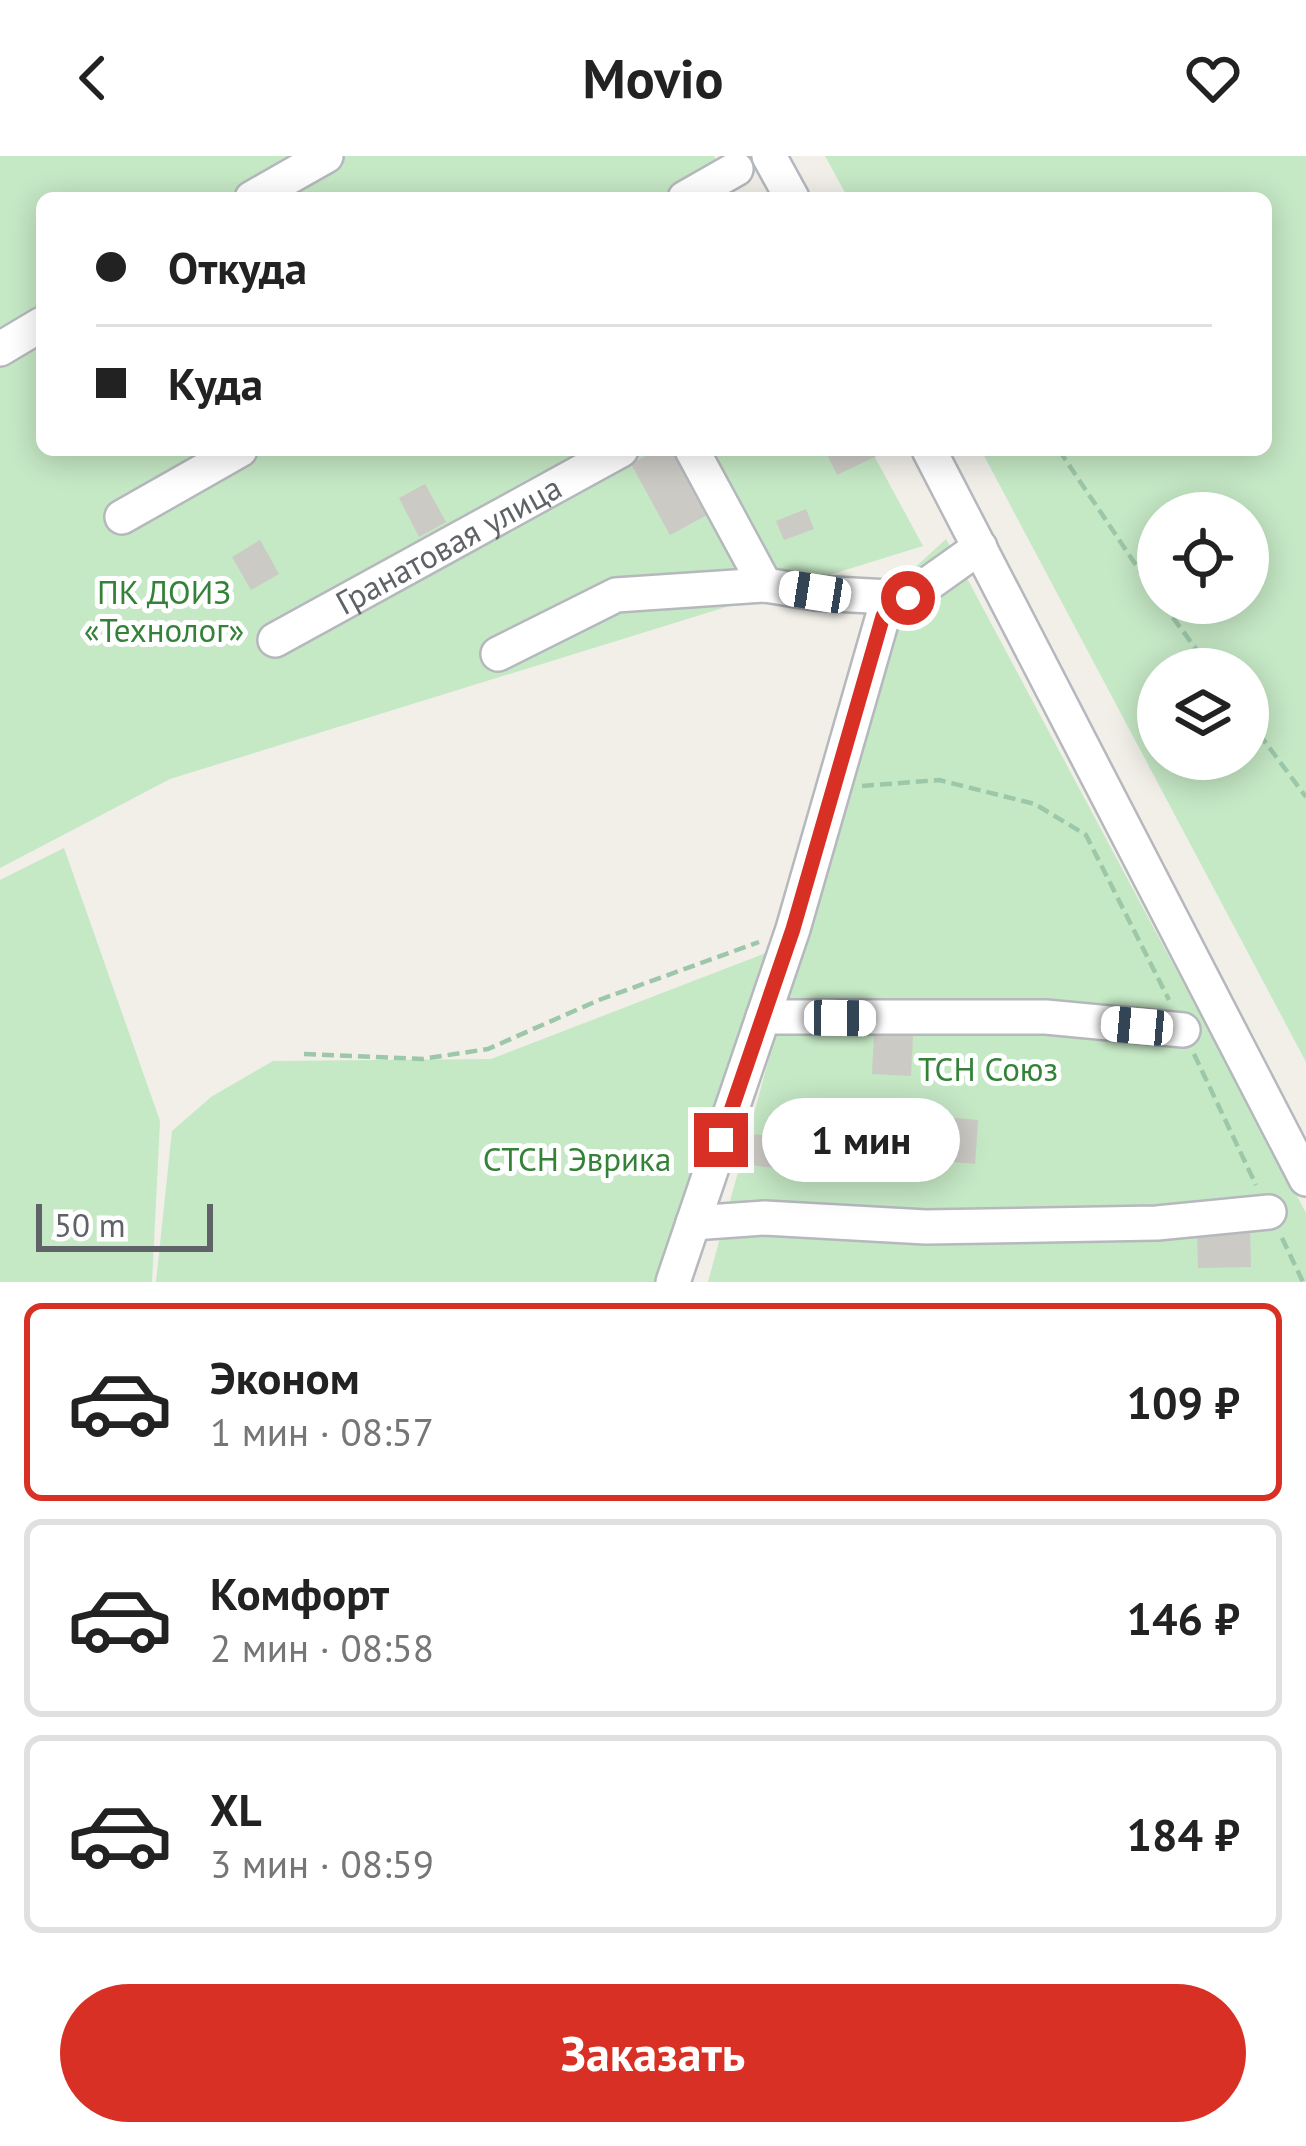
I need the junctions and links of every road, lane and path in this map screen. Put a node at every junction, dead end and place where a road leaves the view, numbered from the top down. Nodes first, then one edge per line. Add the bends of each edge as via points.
1 (326, 156) edge
2 (769, 156) edge
3 (739, 174) edge
4 (263, 192) edge
5 (698, 192) edge
6 (789, 192) edge
7 (36, 328) edge
8 (0, 349) edge
9 (229, 456) edge
10 (610, 456) edge
11 (695, 456) edge
12 (932, 456) edge
13 (1063, 456) edge
14 (122, 517) dead end
15 (980, 547) junction
16 (1137, 567) edge
17 (765, 585) junction
18 (908, 598) junction
19 (275, 640) dead end
20 (498, 654) dead end
21 (1269, 747) edge
22 (833, 788) junction
23 (1306, 797) edge
24 (793, 929) junction
25 (763, 1016) junction
26 (1183, 1030) junction
27 (304, 1054) dead end
28 (1306, 1179) edge
29 (1270, 1212) junction
30 (693, 1223) junction
31 (673, 1282) edge
32 (1303, 1282) edge

1 - 4 street
2 - 6 street
3 - 5 street
7 - 8 street
9 - 14 street
10 - 19 street, Гранатовая улица
11 - 17 street
12 - 15 street
13 - 16 path
15 - 18 street
15 - 28 street
17 - 18 street
17 - 20 street via 616,596
18 - 22 street via 883,616
21 - 23 path
22 - 24 street
22 - 26 path via 939,780 1035,804 1086,835
24 - 25 street
24 - 27 path via 488,1049 422,1059
25 - 26 street via 1046,1017
25 - 30 street
26 - 29 path
29 - 30 street via 1134,1224
29 - 32 path
30 - 31 street

